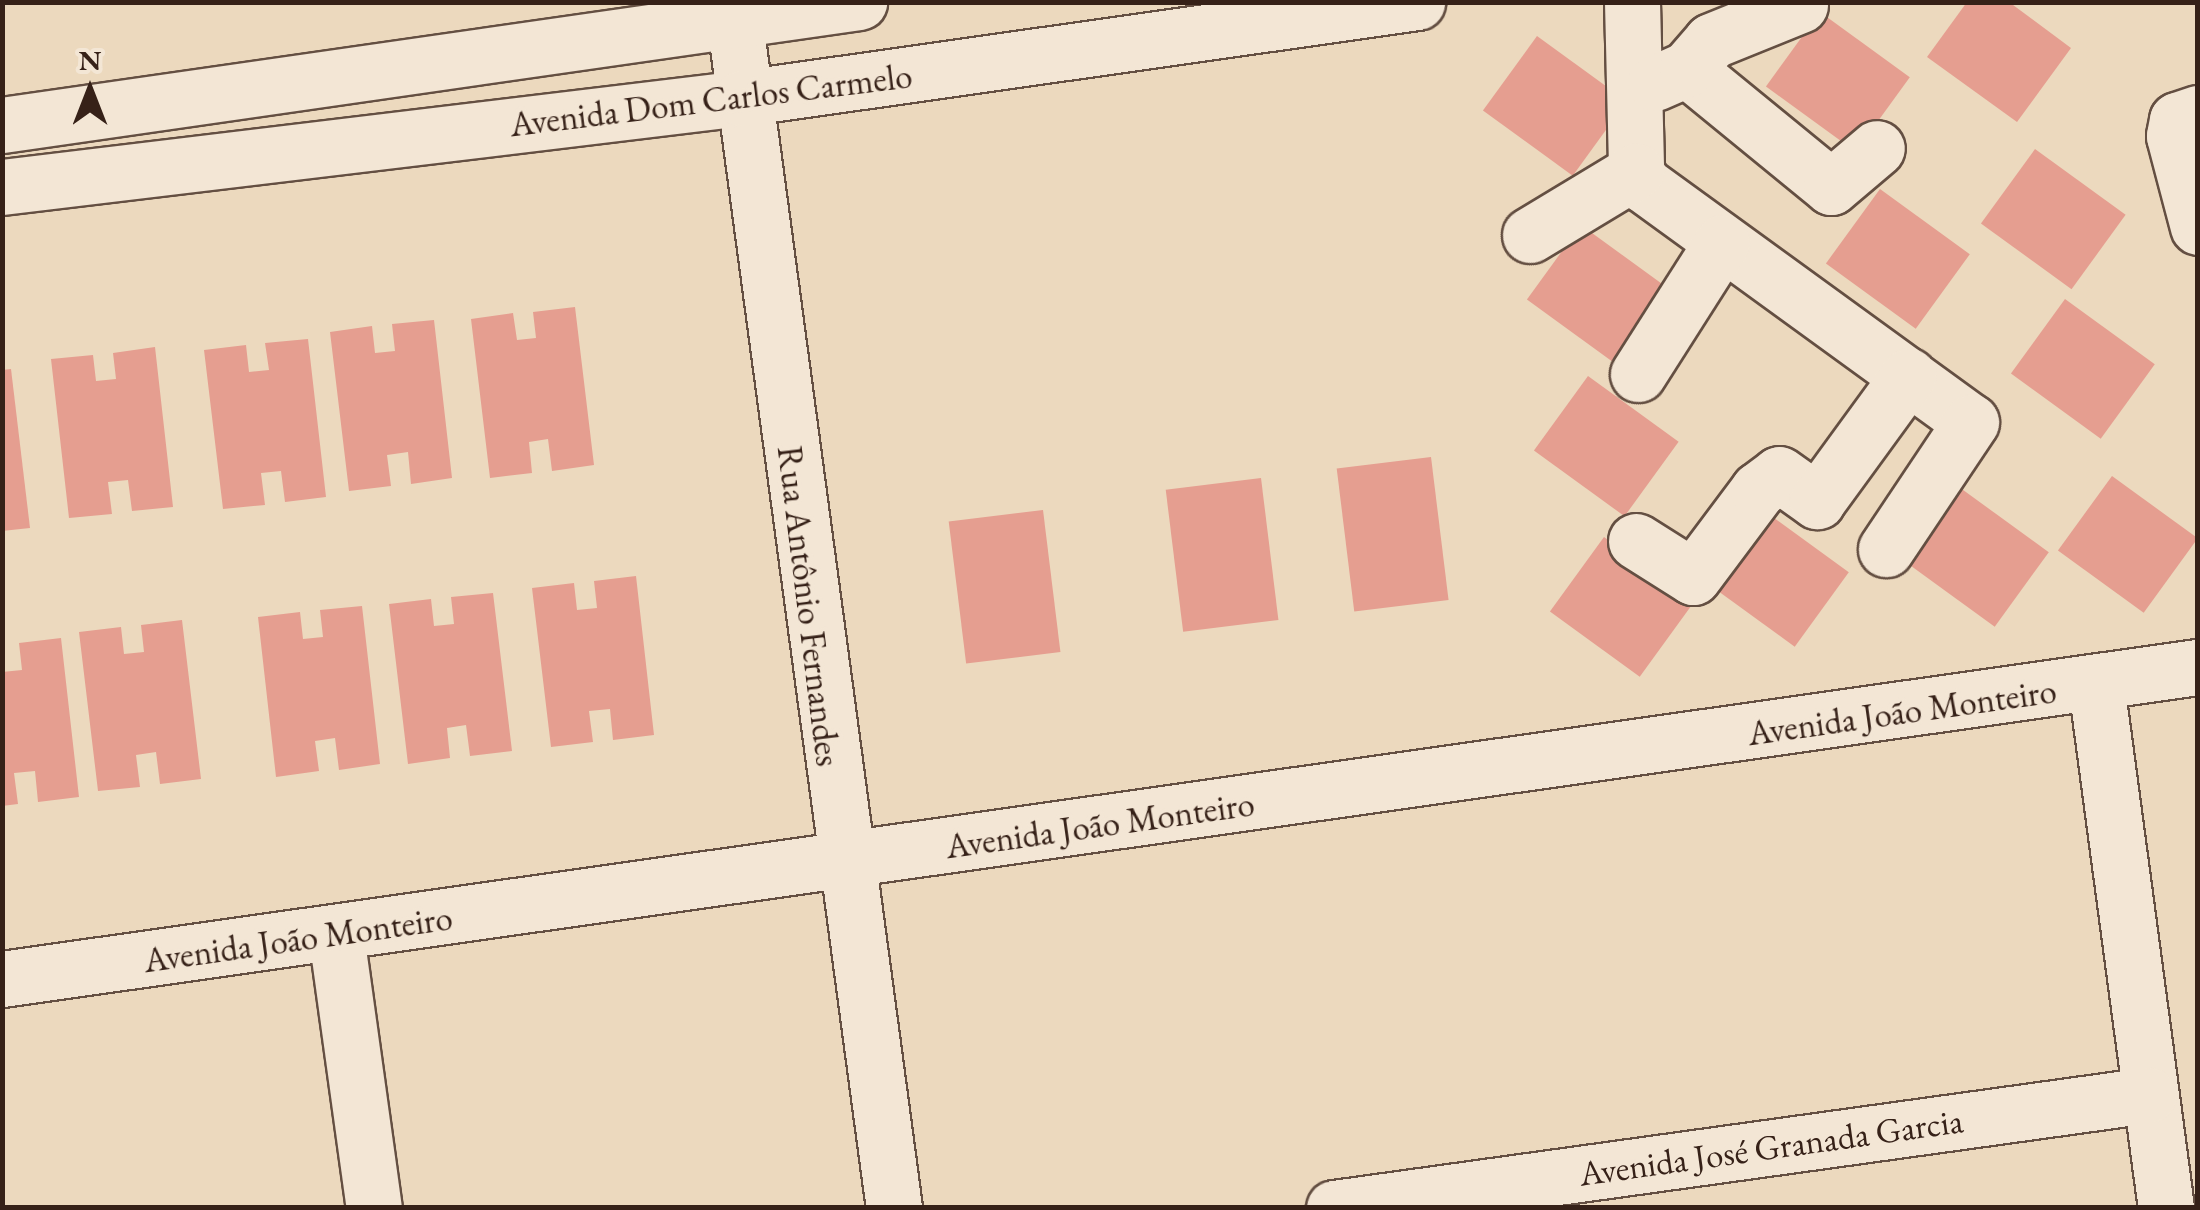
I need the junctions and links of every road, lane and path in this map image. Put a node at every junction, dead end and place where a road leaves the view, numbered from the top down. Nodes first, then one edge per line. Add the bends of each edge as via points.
1 (859, 2) edge
2 (1417, 2) edge
3 (1632, 2) edge
4 (1800, 5) dead end
5 (1301, 10) edge
6 (733, 11) edge
7 (1687, 70) junction
8 (1634, 92) junction
9 (742, 98) junction
10 (2198, 112) edge
11 (2, 125) edge
12 (1877, 148) dead end
13 (1636, 171) junction
14 (2, 187) edge
15 (2197, 222) edge
16 (1530, 235) dead end
17 (1722, 242) junction
18 (1638, 374) dead end
19 (1908, 376) junction
20 (1636, 542) dead end
21 (1886, 549) dead end
22 (2198, 668) edge
23 (2096, 685) junction
24 (842, 862) junction
25 (336, 935) junction
26 (2, 979) edge
27 (2148, 1095) junction
28 (374, 1208) edge
29 (894, 1208) edge
30 (1334, 1208) edge
31 (2166, 1208) edge

1 - 6 street, Avenida Dom Carlos Carmelo
2 - 5 street, Avenida Dom Carlos Carmelo
3 - 8 street
4 - 7 street via 1711,40
5 - 9 street, Avenida Dom Carlos Carmelo
6 - 9 street, Rua Antônio Fernandes
6 - 11 street, Avenida Dom Carlos Carmelo
7 - 8 street
7 - 12 street via 1831,187
8 - 13 street
9 - 14 street, Avenida Dom Carlos Carmelo
9 - 24 street, Rua Antônio Fernandes
10 - 15 street via 2177,120 2174,136
13 - 16 street
13 - 17 street via 1643,184
17 - 18 street
17 - 19 street
19 - 20 street via 1817,501 1779,474 1758,490 1693,577
19 - 21 street via 1971,422
22 - 23 street, Avenida João Monteiro
23 - 24 street, Avenida João Monteiro
23 - 27 street
24 - 25 street, Avenida João Monteiro
24 - 29 street, Rua Antônio Fernandes
25 - 26 street, Avenida João Monteiro
25 - 28 street
27 - 30 street, Avenida José Granada Garcia
27 - 31 street

